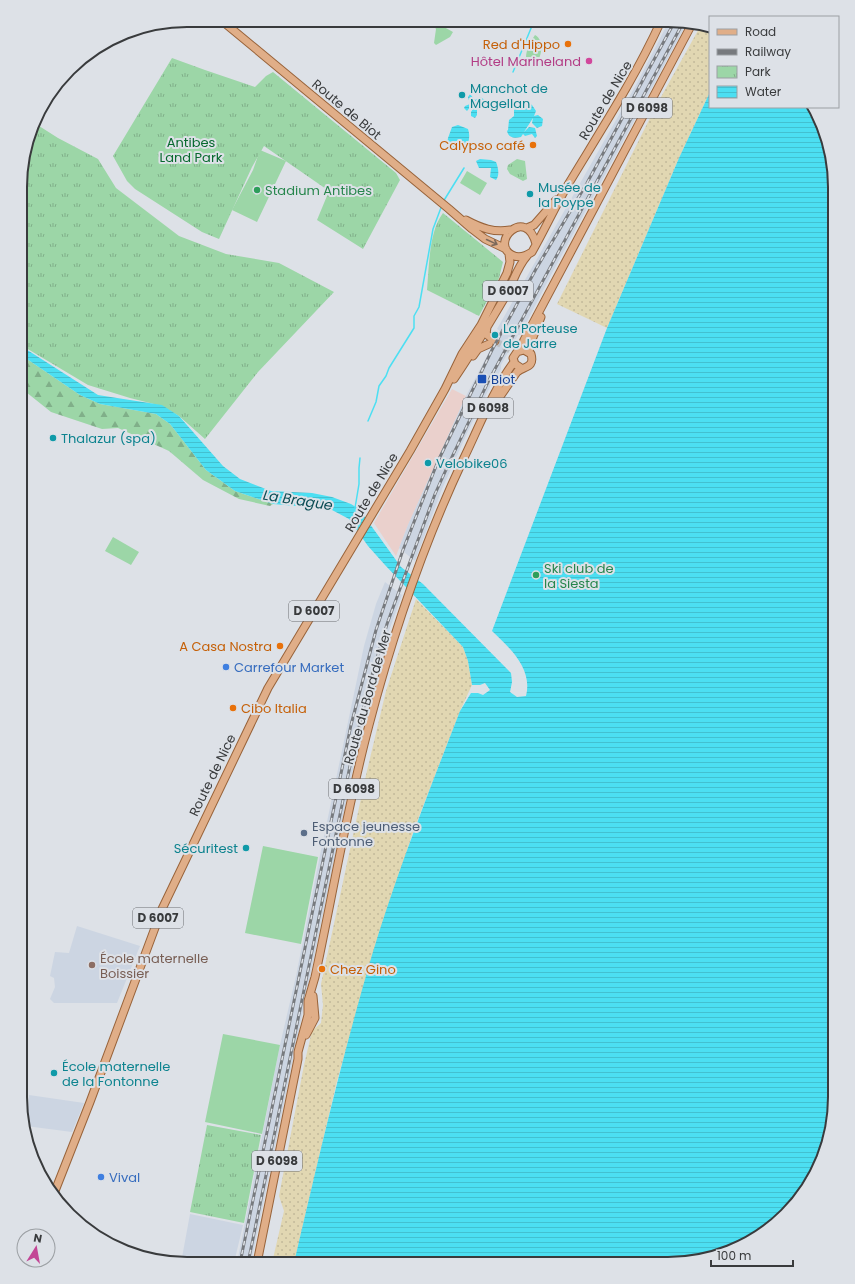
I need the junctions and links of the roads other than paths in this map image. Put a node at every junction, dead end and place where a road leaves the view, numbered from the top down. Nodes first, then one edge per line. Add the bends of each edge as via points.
1 (229, 27) edge
2 (657, 27) edge
3 (690, 28) edge
4 (565, 189) junction
5 (601, 193) junction
6 (457, 216) junction
7 (527, 228) junction
8 (510, 230) junction
9 (536, 244) junction
10 (508, 251) junction
11 (527, 256) junction
12 (484, 326) junction
13 (481, 335) junction
14 (492, 343) junction
15 (529, 352) junction
16 (514, 354) junction
17 (521, 368) junction
18 (460, 370) junction
19 (445, 389) junction
20 (465, 455) junction
21 (56, 1189) edge
22 (258, 1257) edge

1 - 6 main road, Route de Biot
2 - 4 main road, Route de Nice via 647,52
3 - 5 main road, Route du Bord de Mer / D 6098
4 - 7 main road via 534,225
4 - 9 main road
5 - 15 main road, Route du Bord de Mer / D 6098 via 538,323
5 - 16 main road, Route du Bord de Mer / D 6098 via 524,340
6 - 8 main road via 488,230
6 -> 10 main road via 481,236
7 - 8 main road via 518,227
7 - 9 main road via 533,234
8 - 10 main road via 505,238
9 - 11 main road
10 - 11 main road via 518,257
10 - 12 main road, Route de Nice / D 6007 via 508,272
11 - 12 main road, Route de Nice / D 6007
12 - 13 main road, Route de Nice / D 6007
12 - 14 main road
12 - 19 main road, Route de Nice / D 6007 via 462,354
13 - 14 main road
13 - 18 main road, Route de Nice / D 6007
14 - 18 main road via 478,349
15 - 16 main road
15 - 17 main road, Route du Bord de Mer via 532,357 531,364
16 - 17 main road via 516,366
16 - 20 main road, Route du Bord de Mer / D 6098
17 - 20 main road, Route du Bord de Mer via 499,397
18 - 19 main road, Route de Nice / D 6007
19 - 21 main road, Route de Nice / D 6007 via 270,684 162,909
20 - 22 main road, Route du Bord de Mer / D 6098 via 406,604 368,726 315,977 311,1017 298,1060

